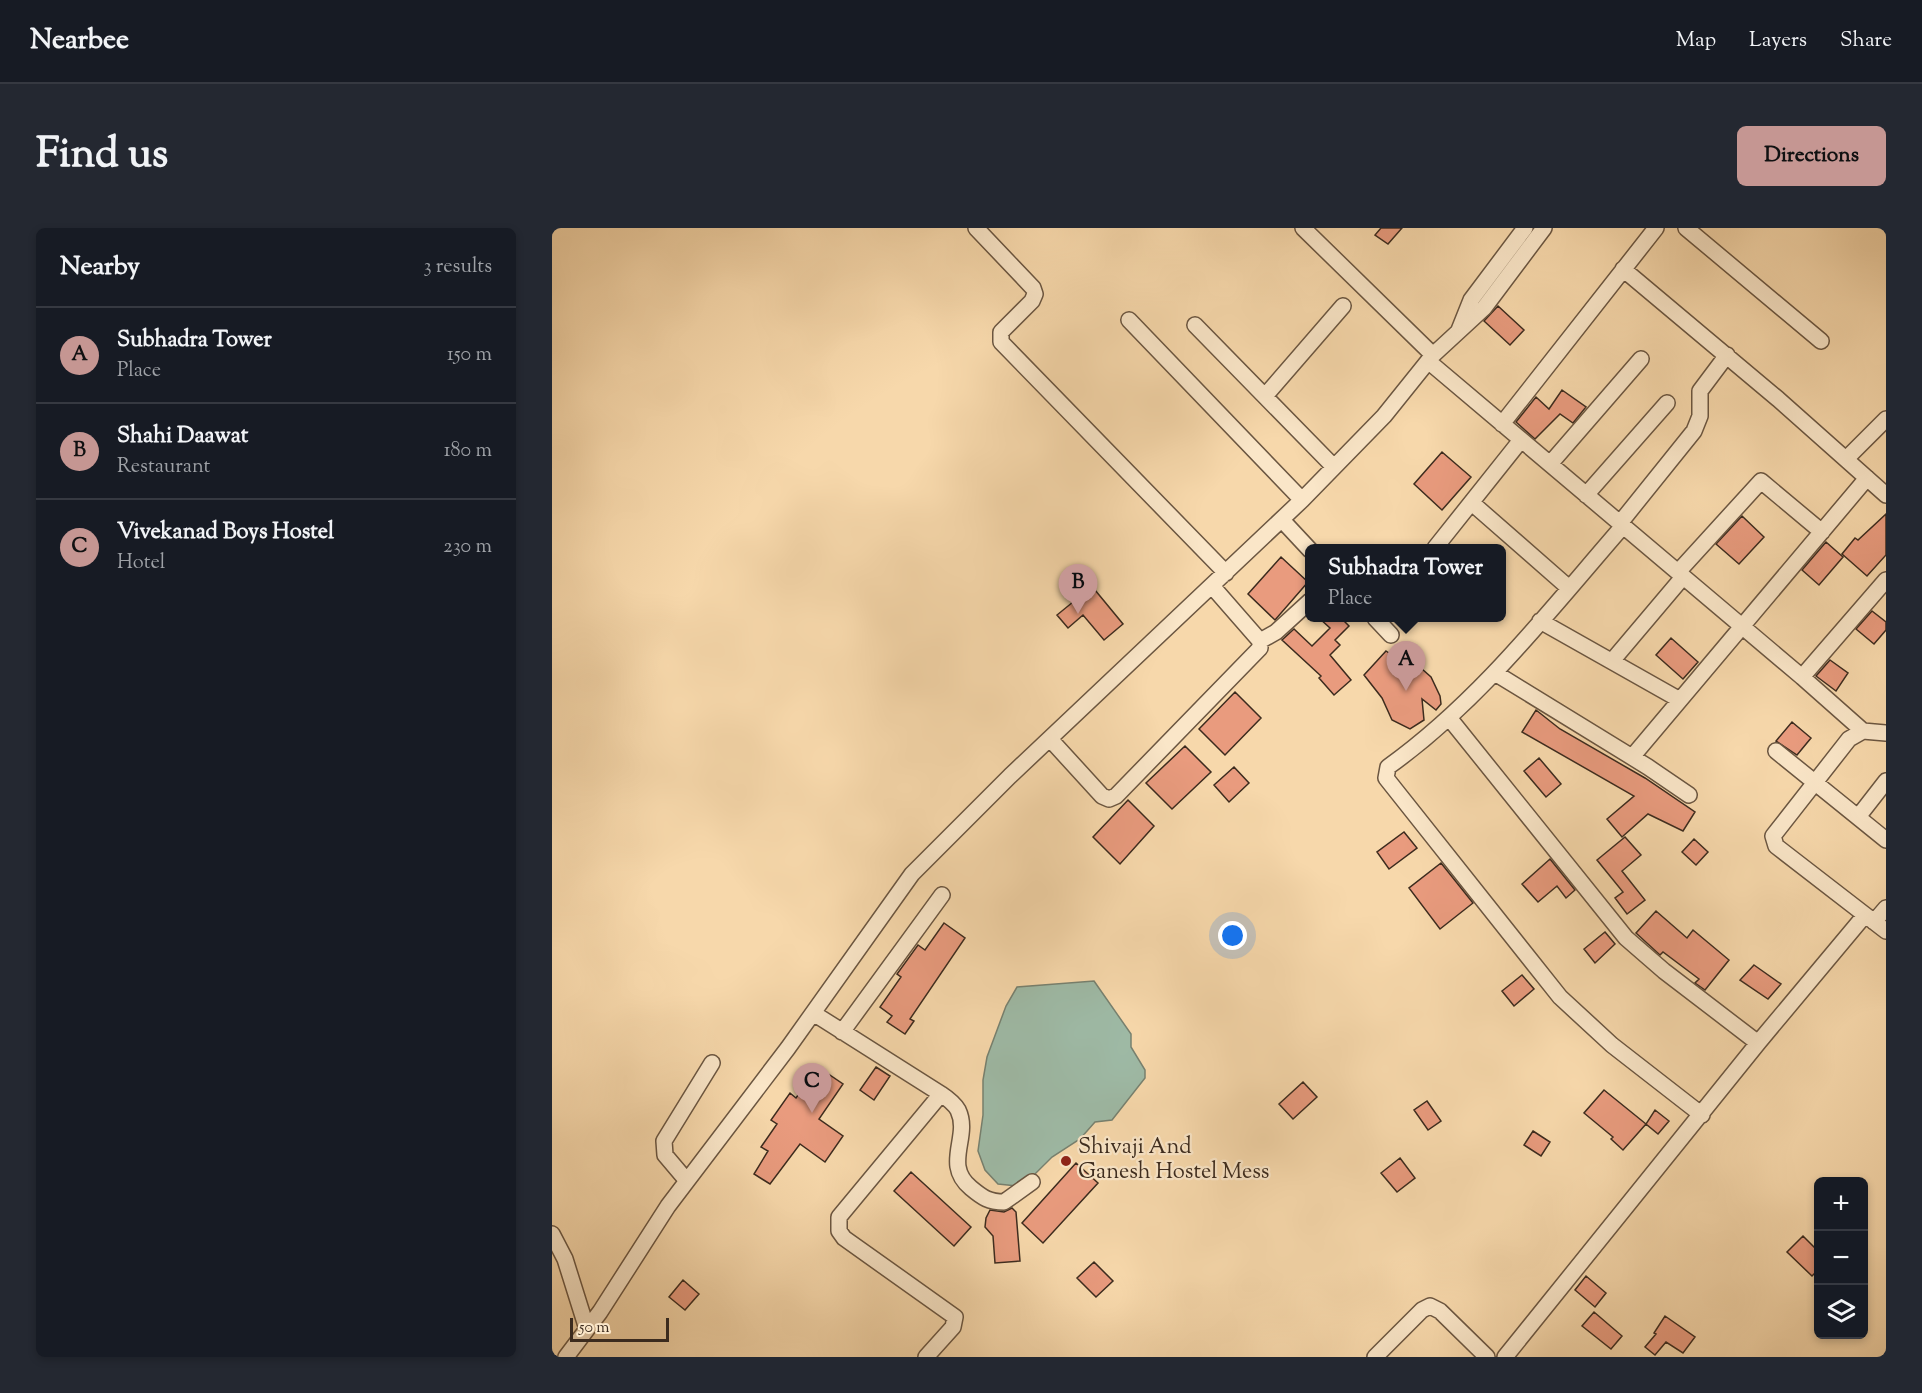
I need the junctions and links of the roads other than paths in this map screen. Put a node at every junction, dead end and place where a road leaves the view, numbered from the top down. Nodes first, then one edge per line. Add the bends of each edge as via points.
1 (976, 228) edge
2 (1303, 228) edge
3 (1525, 228) edge
4 (1545, 228) edge
5 (1656, 228) edge
6 (1686, 228) edge
7 (1623, 269) junction
8 (1343, 306) dead end
9 (1129, 320) dead end
10 (1196, 325) dead end
11 (1459, 330) junction
12 (1821, 341) dead end
13 (1727, 356) junction
14 (1430, 358) junction
15 (1641, 359) dead end
16 (1265, 396) junction
17 (1667, 403) dead end
18 (1886, 419) edge
19 (1502, 424) junction
20 (1521, 440) junction
21 (1846, 459) junction
22 (1550, 464) junction
23 (1334, 467) junction
24 (1867, 478) junction
25 (1586, 495) junction
26 (1886, 495) edge
27 (1302, 500) junction
28 (1472, 503) junction
29 (1282, 520) junction
30 (1621, 524) junction
31 (1822, 532) junction
32 (1439, 544) edge
33 (1305, 545) edge
34 (1226, 573) junction
35 (1681, 574) junction
36 (1886, 580) edge
37 (1212, 586) junction
38 (1569, 588) junction
39 (1305, 606) edge
40 (1540, 621) junction
41 (1379, 622) edge
42 (1743, 627) junction
43 (1391, 635) dead end
44 (1260, 641) junction
45 (1612, 661) junction
46 (1495, 673) junction
47 (1802, 677) junction
48 (1680, 700) junction
49 (1450, 719) junction
50 (1863, 731) junction
51 (1886, 733) edge
52 (1050, 738) junction
53 (1776, 751) dead end
54 (1632, 757) junction
55 (1886, 781) edge
56 (1815, 782) junction
57 (1689, 795) dead end
58 (1858, 817) junction
59 (1886, 840) edge
60 (942, 895) dead end
61 (1886, 908) edge
62 (1875, 923) edge
63 (813, 1013) junction
64 (842, 1032) junction
65 (1758, 1043) junction
66 (712, 1064) dead end
67 (941, 1094) junction
68 (1702, 1115) junction
69 (687, 1181) junction
70 (1032, 1182) dead end
71 (552, 1234) edge
72 (587, 1329) junction
73 (1482, 1355) edge
74 (566, 1357) edge
75 (926, 1357) edge
76 (1375, 1357) edge
77 (1505, 1357) edge

1 - 34 street via 1035,294 1001,332 1000,342
2 - 14 street
3 - 11 street via 1471,300
4 - 11 street via 1484,308
5 - 7 street
6 - 12 street
7 - 13 street
7 - 19 street
8 - 16 street
9 - 27 street
10 - 16 street
11 - 14 street
13 - 21 street
13 - 30 street via 1700,391 1700,416 1694,431
14 - 19 street
14 - 23 street via 1384,416
15 - 22 street
16 - 23 street
17 - 25 street
18 - 21 street
19 - 20 street
20 - 22 street
20 - 28 street
21 - 24 street
22 - 25 street
23 - 27 street
24 - 26 street
24 - 31 street
25 - 30 street
27 - 29 street
28 - 32 street
28 - 38 street
29 - 33 street
29 - 34 street
30 - 35 street
30 - 38 street
31 - 35 street via 1761,481
31 - 42 street
34 - 37 street
35 - 42 street
35 - 45 street
36 - 47 street
37 - 44 street
37 - 52 street
38 - 40 street
39 - 44 street
40 - 45 street
40 - 46 street
41 - 43 street
42 - 47 street
42 - 48 street
44 - 52 street via 1256,654 1116,796 1102,796
45 - 48 street
46 - 49 street
46 - 54 street
47 - 50 street
48 - 54 street
49 - 65 street via 1626,938
49 - 68 street via 1388,767 1386,778 1560,997 1612,1045
50 - 51 street
50 - 56 street via 1844,745
52 - 63 street via 912,874
53 - 56 street
54 - 57 street
55 - 58 street
56 - 58 street
56 - 62 street via 1773,840
58 - 59 street
60 - 64 street
61 - 62 street
62 - 65 street
63 - 64 street
63 - 69 street
64 - 67 street
65 - 68 street
66 - 69 street via 664,1141 665,1155
67 - 70 street via 960,1115 957,1170 964,1183 985,1199 1004,1202
67 - 75 street via 838,1223 844,1238 955,1317 953,1327
68 - 77 street
69 - 72 street
71 - 72 street via 565,1259
72 - 74 street
73 - 76 street via 1431,1306 1422,1310

